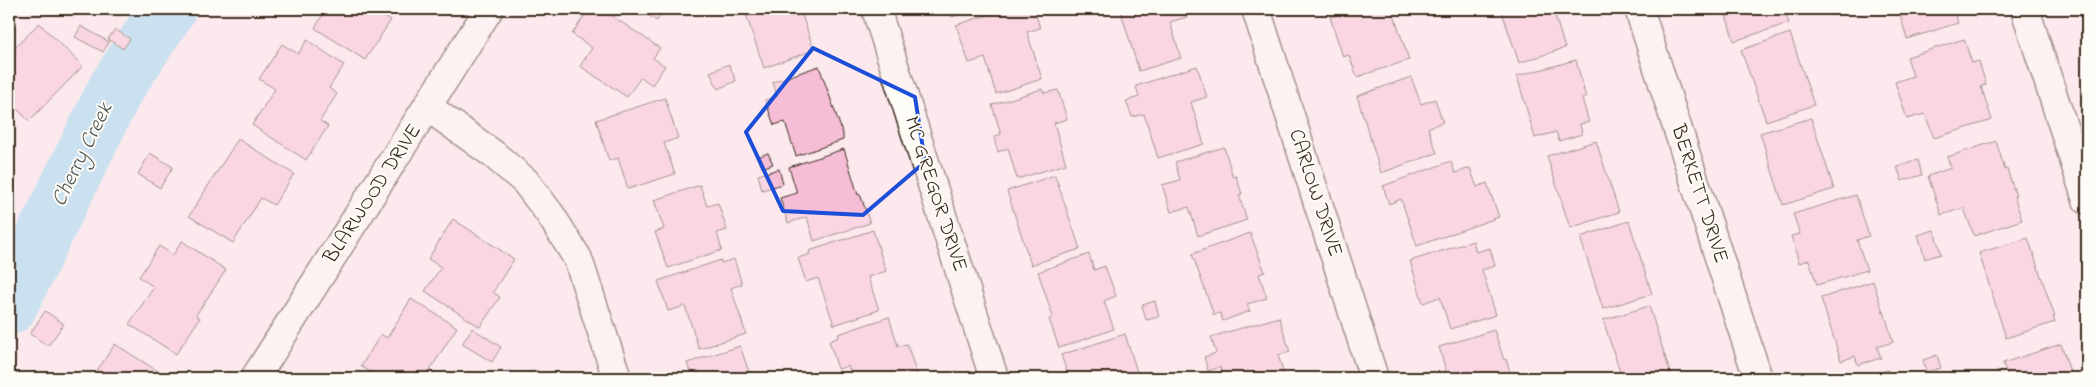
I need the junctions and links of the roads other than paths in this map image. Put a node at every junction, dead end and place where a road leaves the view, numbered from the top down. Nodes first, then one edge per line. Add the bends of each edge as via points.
1 (489, 9) edge
2 (876, 9) edge
3 (1256, 9) edge
4 (1639, 9) edge
5 (2025, 9) edge
6 (428, 107) junction
7 (2087, 200) edge
8 (255, 378) edge
9 (617, 378) edge
10 (994, 378) edge
11 (1374, 378) edge
12 (1758, 378) edge

1 - 6 street, BLARWOOD DRIVE
2 - 10 street, MC GREGOR DRIVE
3 - 11 street, CARLOW DRIVE
4 - 12 street, BERKETT DRIVE
5 - 7 street
6 - 8 street, BLARWOOD DRIVE
6 - 9 street via 525,181 550,214 578,259

